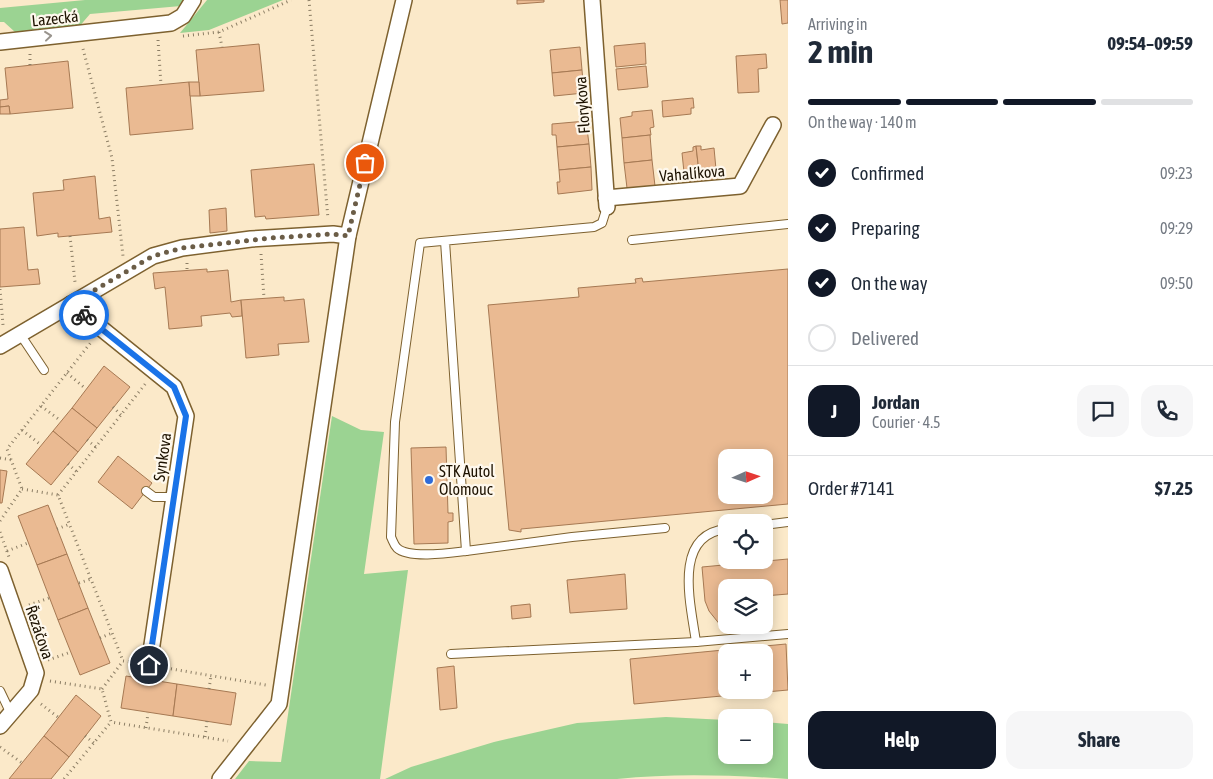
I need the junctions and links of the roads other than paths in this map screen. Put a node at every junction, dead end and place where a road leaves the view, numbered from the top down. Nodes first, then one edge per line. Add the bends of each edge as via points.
1 (194, 0) edge
2 (404, 0) edge
3 (592, 0) edge
4 (0, 42) edge
5 (773, 125) dead end
6 (607, 203) junction
7 (788, 224) edge
8 (348, 236) junction
9 (632, 240) dead end
10 (445, 241) junction
11 (71, 304) junction
12 (20, 334) junction
13 (0, 346) edge
14 (44, 370) dead end
15 (146, 491) dead end
16 (174, 497) junction
17 (788, 522) edge
18 (773, 523) edge
19 (665, 528) dead end
20 (718, 530) edge
21 (466, 551) junction
22 (0, 570) edge
23 (788, 634) edge
24 (696, 642) junction
25 (451, 654) dead end
26 (149, 665) road end
27 (0, 691) edge
28 (11, 714) junction
29 (0, 726) edge
30 (220, 779) edge

4 -> 1 street, Lazecká via 171,22 183,16
2 - 8 street
3 - 6 street, Florykova
5 - 6 street, Vahalíkova via 740,186
6 - 10 lane via 602,223 594,227
7 - 9 lane
8 - 11 street via 260,238 182,248 153,256
8 - 30 street via 279,704
10 - 21 lane
10 - 21 lane via 420,243 395,422 392,537 396,547 405,552
11 - 12 street
11 - 16 street, Synkova via 174,387 186,416
12 - 13 street
12 - 14 lane
15 - 16 lane via 154,497
16 - 26 street, Synkova
17 - 18 lane
19 - 21 lane
20 - 24 lane via 699,540 689,566
22 - 28 street, Řezáčova via 36,673 31,690
23 - 24 lane
24 - 25 lane
27 - 28 lane
28 - 29 street, Řezáčova

